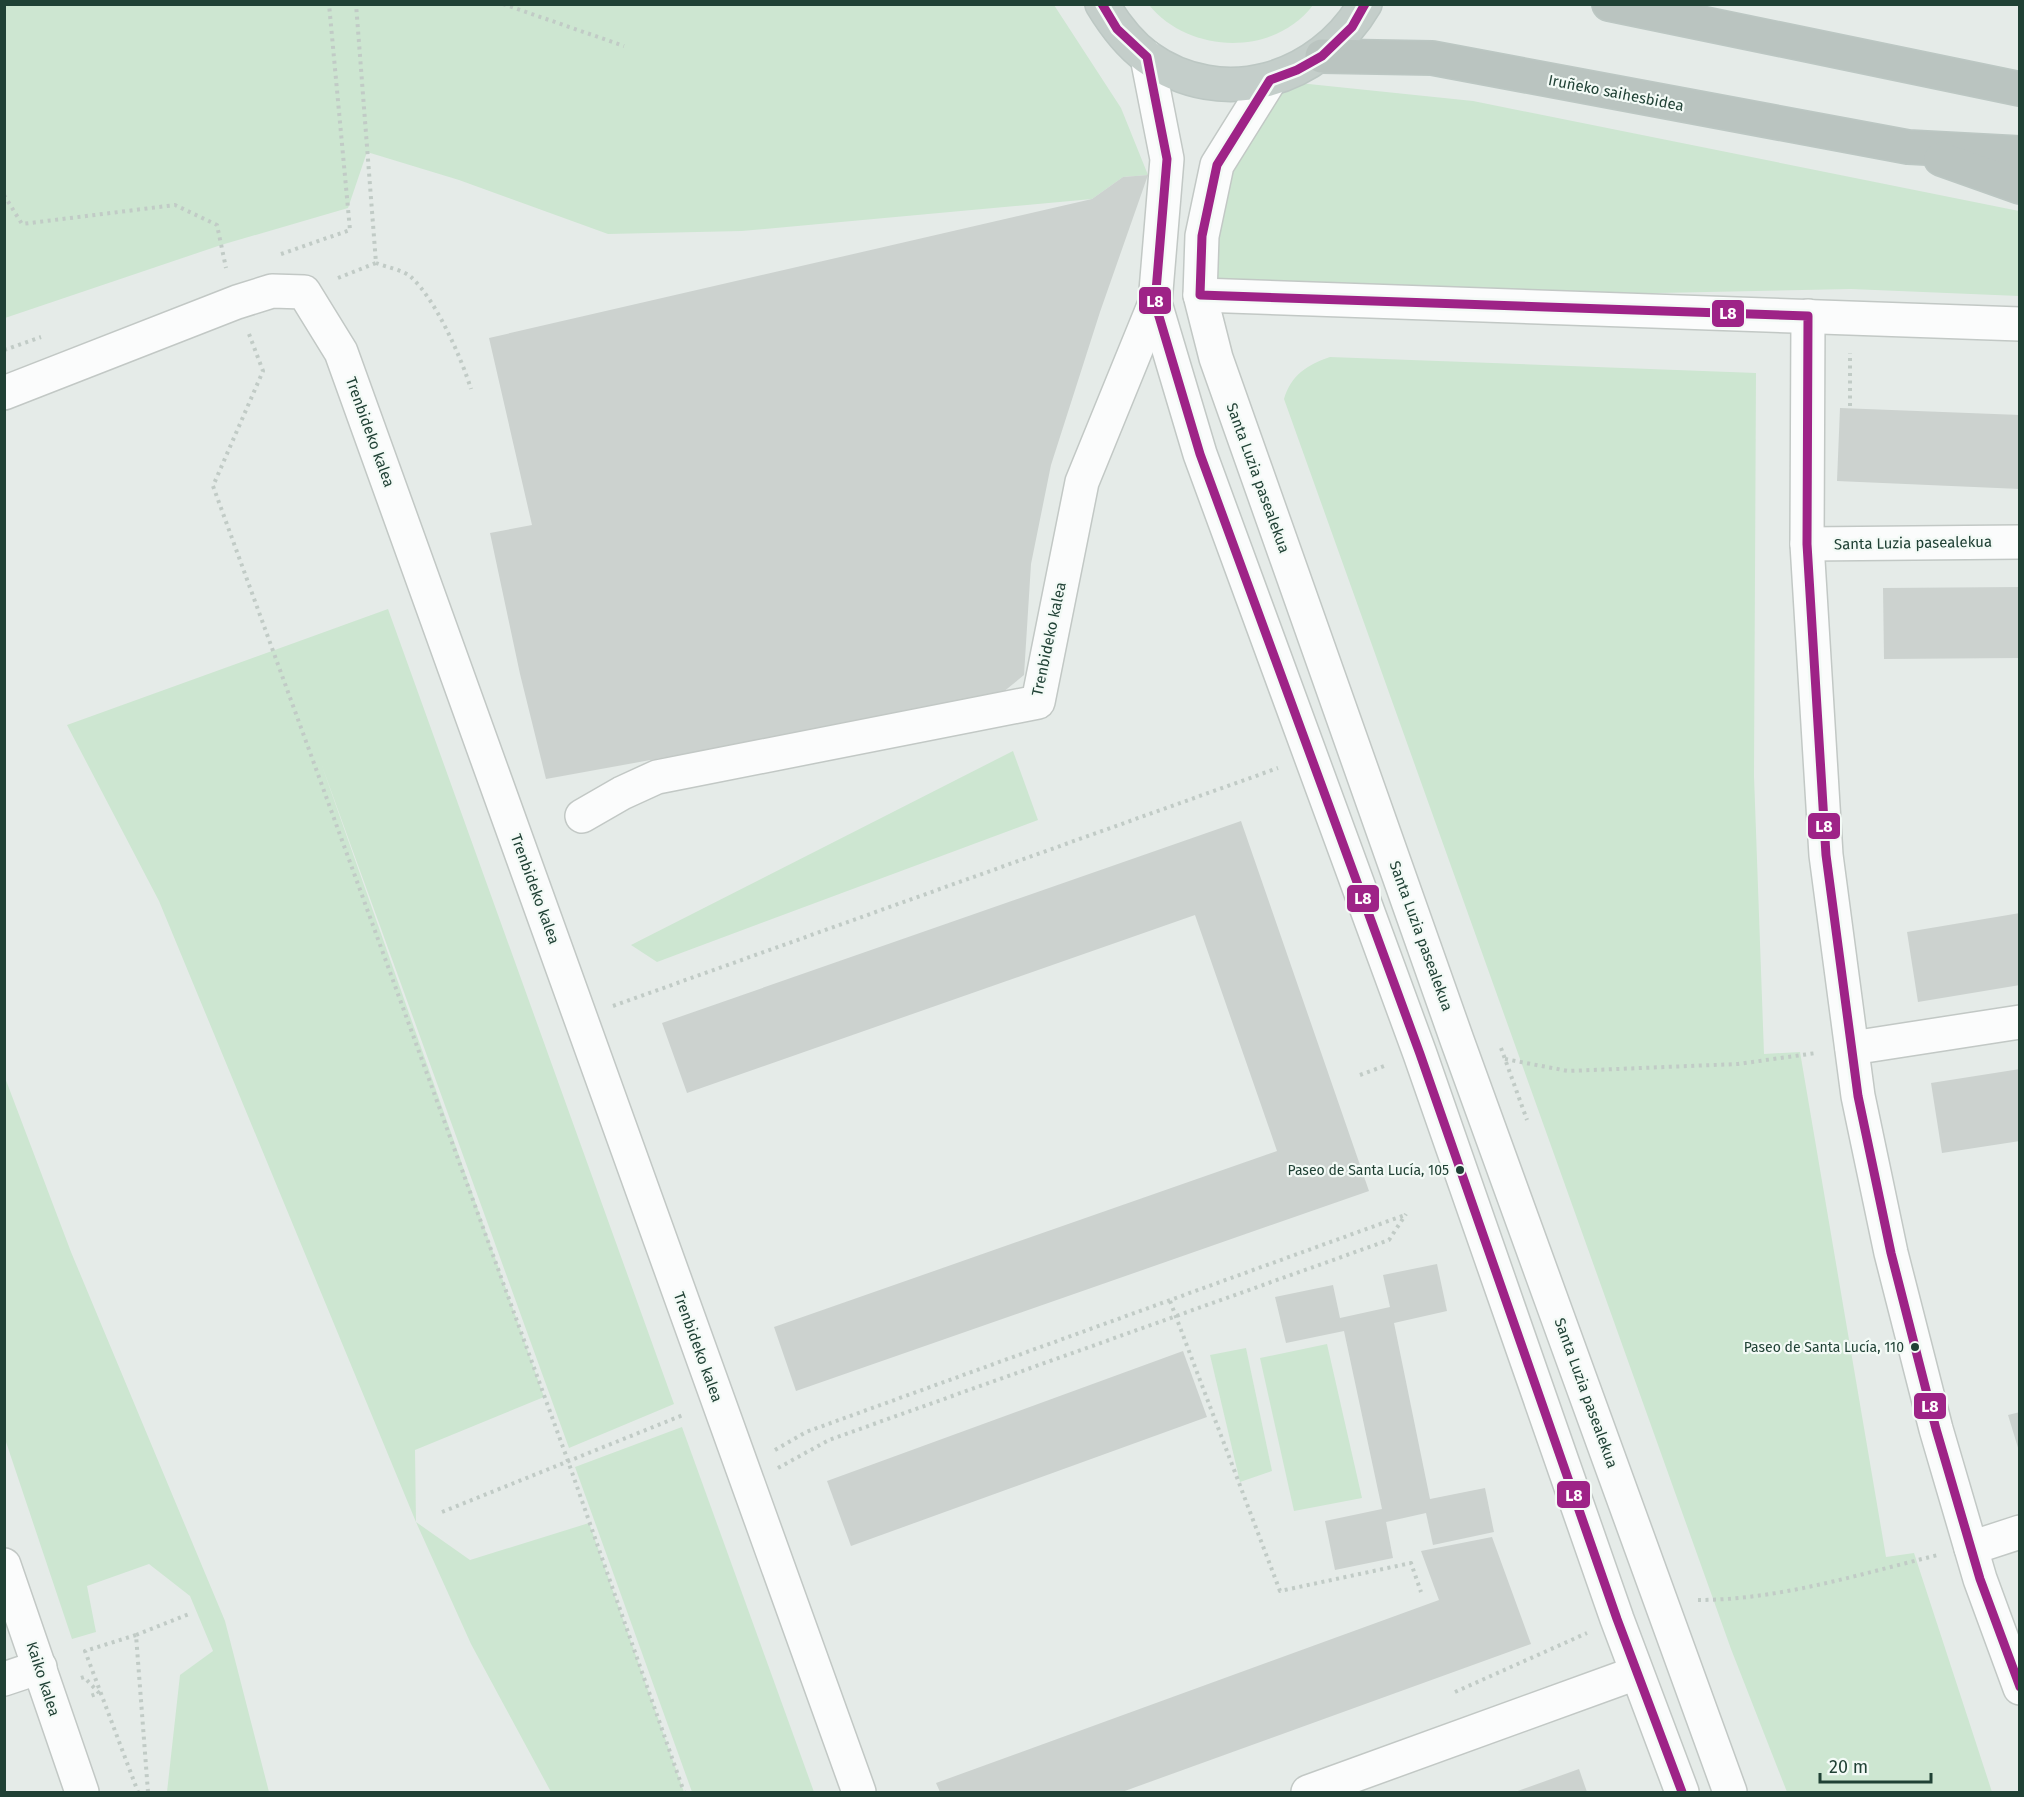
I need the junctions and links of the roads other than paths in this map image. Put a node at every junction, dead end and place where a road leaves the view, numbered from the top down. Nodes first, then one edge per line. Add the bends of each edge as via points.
1 (1102, 4) edge
2 (1365, 4) edge
3 (1609, 4) edge
4 (1851, 55) junction
5 (1322, 56) junction
6 (1147, 57) junction
7 (2019, 69) edge
8 (1270, 80) junction
9 (2019, 89) edge
10 (1908, 147) junction
11 (2019, 153) edge
12 (2019, 187) edge
13 (1200, 296) junction
14 (1155, 303) junction
15 (1808, 316) junction
16 (2019, 324) edge
17 (4, 393) edge
18 (2019, 542) edge
19 (1807, 544) junction
20 (582, 816) dead end
21 (2019, 1022) edge
22 (1852, 1048) junction
23 (2019, 1532) edge
24 (1971, 1548) junction
25 (4, 1565) edge
26 (40, 1667) junction
27 (1636, 1673) junction
28 (4, 1679) edge
29 (2019, 1688) edge
30 (82, 1792) edge
31 (859, 1792) edge
32 (1308, 1792) edge
33 (1682, 1792) edge
34 (1730, 1792) edge

1 - 6 highway via 1117,29
2 - 5 highway via 1352,27
3 - 4 highway
4 - 7 highway
4 - 9 highway
5 - 8 highway
5 - 10 highway, Iruñeko saihesbidea via 1432,58
6 - 8 highway via 1185,76 1228,84
6 - 14 street via 1167,159
8 - 13 street, Santa Luzia pasealekua via 1217,165 1202,236
10 - 11 highway
10 - 12 highway
13 - 15 street
13 - 34 street, Santa Luzia pasealekua via 1215,358
14 - 20 street, Trenbideko kalea via 1082,482 1038,702 657,777
14 - 27 street via 1200,454 1420,1054
15 - 16 street
15 - 19 street
17 - 31 street, Trenbideko kalea via 272,291 304,292 341,352
18 - 19 street, Santa Luzia pasealekua
19 - 22 street via 1826,855
21 - 22 street
22 - 24 street via 1858,1096 1891,1253
23 - 24 street
24 - 29 street
25 - 26 street, Kaiko kalea
26 - 28 street
26 - 30 street, Kaiko kalea
27 - 32 street
27 - 33 street

